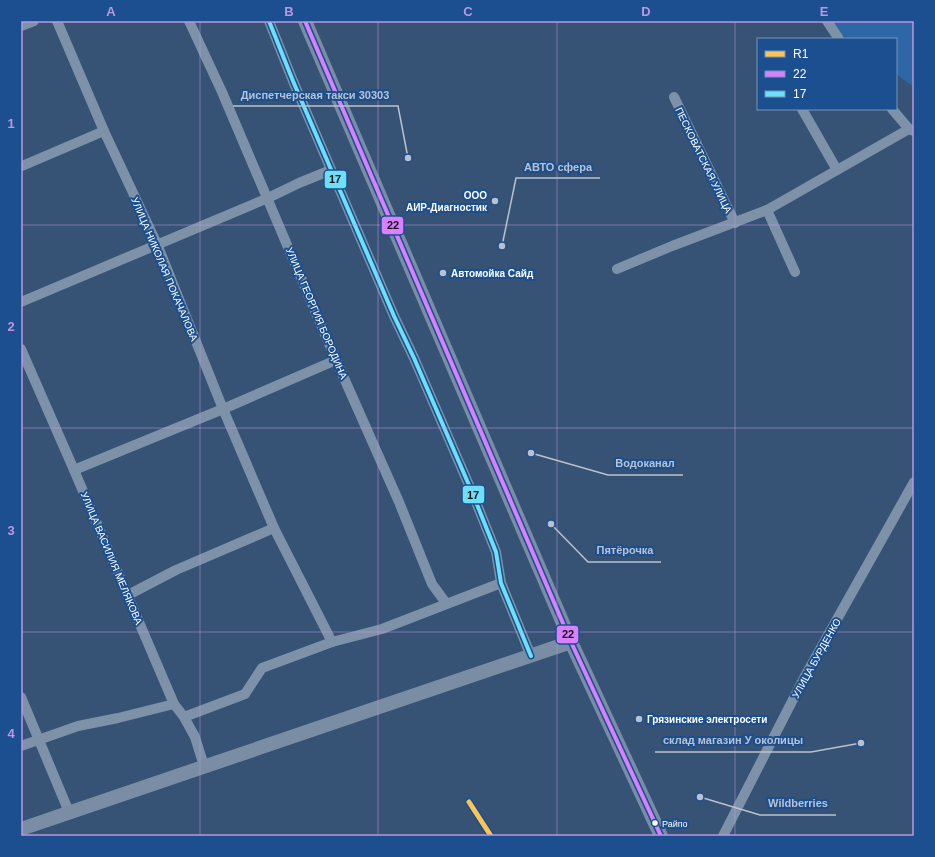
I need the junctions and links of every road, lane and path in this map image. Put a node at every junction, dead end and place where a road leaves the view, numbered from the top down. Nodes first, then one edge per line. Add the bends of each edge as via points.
1 (34, 21) edge
2 (57, 21) edge
3 (189, 21) edge
4 (269, 21) edge
5 (305, 21) edge
6 (827, 21) edge
7 (21, 26) edge
8 (838, 38) edge
9 (674, 97) dead end
10 (803, 110) edge
11 (893, 110) edge
12 (912, 130) edge
13 (104, 131) junction
14 (22, 166) dead end
15 (331, 170) junction
16 (838, 170) junction
17 (268, 198) junction
18 (767, 210) junction
19 (735, 223) junction
20 (157, 244) junction
21 (618, 269) dead end
22 (796, 272) dead end
23 (21, 302) edge
24 (21, 349) edge
25 (336, 360) junction
26 (223, 409) junction
27 (74, 470) junction
28 (914, 482) edge
29 (274, 528) junction
30 (501, 582) junction
31 (128, 595) junction
32 (446, 603) junction
33 (332, 642) junction
34 (570, 642) junction
35 (531, 656) junction
36 (21, 697) edge
37 (174, 704) junction
38 (184, 717) junction
39 (38, 739) junction
40 (21, 746) edge
41 (204, 766) junction
42 (69, 812) junction
43 (21, 829) edge
44 (661, 836) edge
45 (722, 836) edge

1 - 7 street
2 - 13 street, УЛИЦА НИКОЛАЯ ПОКАЧАЛОВА
3 - 17 street, УЛИЦА ГЕОРГИЯ БОРОДИНА
4 - 15 street
5 - 34 main road
6 - 8 street
9 - 19 street, ПЕСКОВАТСКАЯ УЛИЦА
10 - 16 street
11 - 12 street, ПЕСКОВАТСКАЯ УЛИЦА
12 - 16 street, ПЕСКОВАТСКАЯ УЛИЦА
13 - 14 street
13 - 20 street, УЛИЦА НИКОЛАЯ ПОКАЧАЛОВА
15 - 17 street
15 - 30 street via 472,492 496,552
16 - 18 street, ПЕСКОВАТСКАЯ УЛИЦА
17 - 20 street
17 - 25 street, УЛИЦА ГЕОРГИЯ БОРОДИНА
18 - 19 street, ПЕСКОВАТСКАЯ УЛИЦА
18 - 22 street
19 - 21 street, ПЕСКОВАТСКАЯ УЛИЦА
20 - 23 street
20 - 26 street, УЛИЦА НИКОЛАЯ ПОКАЧАЛОВА
24 - 27 street, УЛИЦА ВАСИЛИЯ МЕЛЯКОВА
25 - 26 street
25 - 32 street, УЛИЦА ГЕОРГИЯ БОРОДИНА via 432,584
26 - 27 street
26 - 29 street, УЛИЦА НИКОЛАЯ ПОКАЧАЛОВА
27 - 31 street, УЛИЦА ВАСИЛИЯ МЕЛЯКОВА
28 - 45 street, УЛИЦА БУРДЕНКО via 804,678
29 - 31 street via 176,570
29 - 33 street, УЛИЦА НИКОЛАЯ ПОКАЧАЛОВА
30 - 32 street
30 - 35 street
31 - 37 street, УЛИЦА ВАСИЛИЯ МЕЛЯКОВА
32 - 33 street via 382,629
33 - 38 street via 262,668 245,694
34 - 35 main road
34 - 44 main road
35 - 41 main road
36 - 39 street
37 - 38 street, УЛИЦА ВАСИЛИЯ МЕЛЯКОВА
37 - 39 street via 78,726
38 - 41 street, УЛИЦА ВАСИЛИЯ МЕЛЯКОВА via 195,737
39 - 40 street
39 - 42 street
41 - 42 main road
42 - 43 main road

